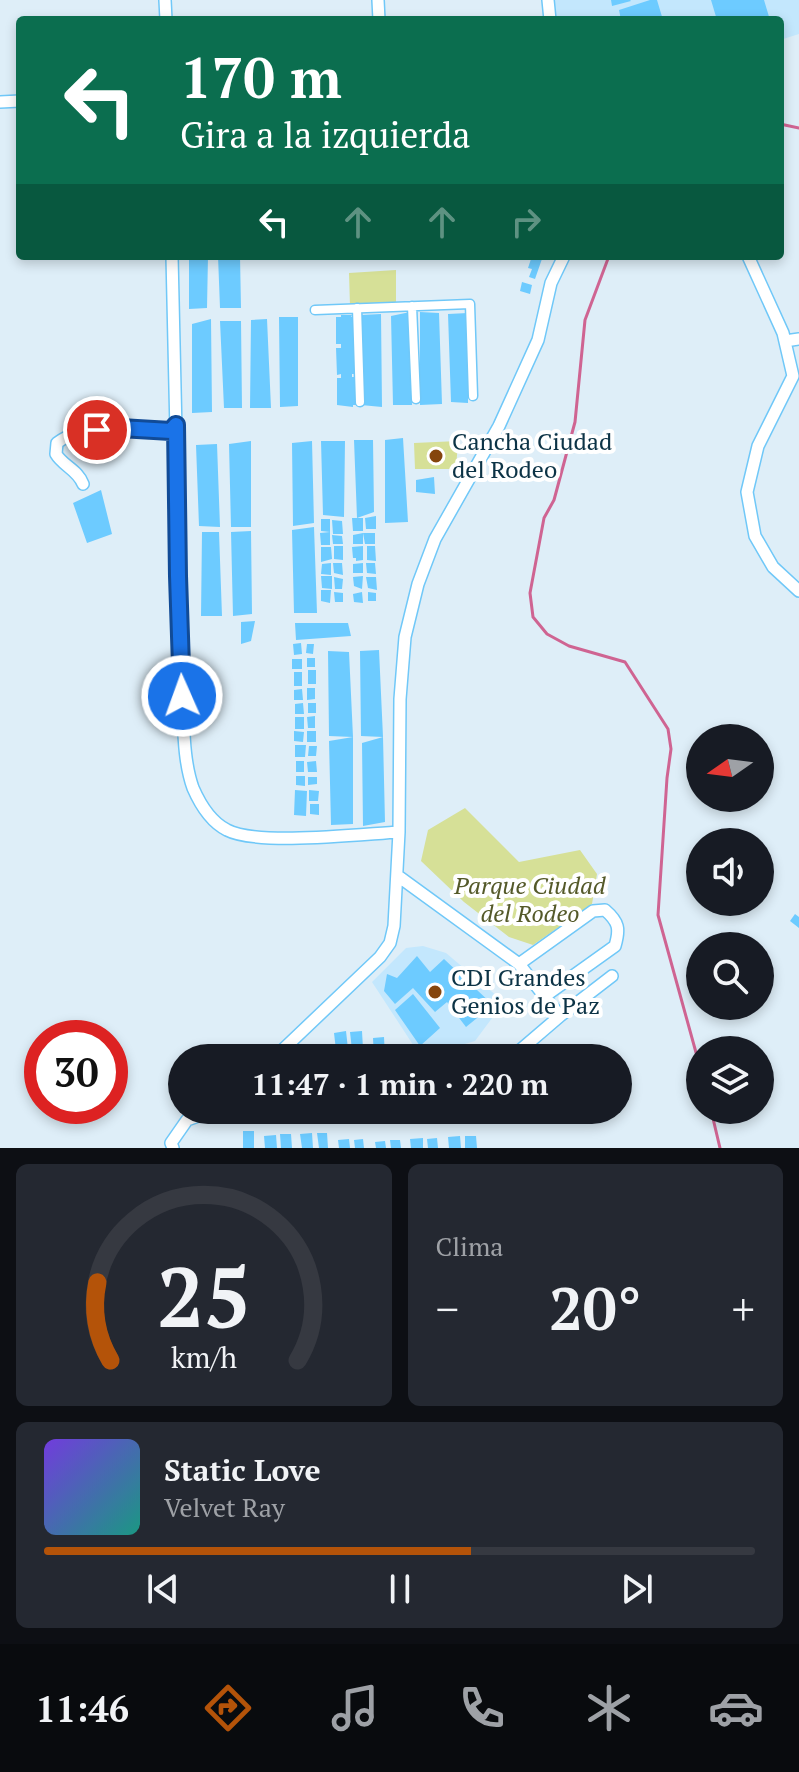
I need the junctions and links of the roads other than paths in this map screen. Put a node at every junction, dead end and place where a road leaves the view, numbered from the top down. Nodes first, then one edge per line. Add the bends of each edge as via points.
1 (172, 260) edge
2 (562, 260) edge
3 (750, 260) edge
4 (412, 306) junction
5 (357, 308) junction
6 (315, 310) dead end
7 (799, 339) edge
8 (785, 341) junction
9 (473, 396) dead end
10 (416, 399) dead end
11 (360, 402) dead end
12 (176, 425) junction
13 (83, 484) dead end
14 (799, 591) edge
15 (399, 832) junction
16 (398, 876) junction
17 (519, 964) junction
18 (612, 976) dead end
19 (545, 996) junction
20 (560, 1016) junction
21 (289, 1044) edge
22 (527, 1044) edge
23 (184, 1124) edge
24 (173, 1148) edge

1 - 12 street
2 - 15 street via 538,340 499,426 435,539 418,584 405,637 400,699
3 - 8 street
4 - 5 street
4 - 9 street via 470,304
4 - 10 street
5 - 6 street
5 - 11 street
7 - 8 street
8 - 14 street via 793,376 758,446 747,492 755,536 773,567
12 - 13 street via 165,432 120,428 64,438 57,443 56,454
12 - 15 street via 182,696 187,760 202,805 229,832 251,837
15 - 16 street
16 - 17 street
16 - 21 street via 390,943
17 - 19 street
17 - 19 street via 593,911 605,910 615,919 615,946
18 - 20 street
19 - 20 street
20 - 22 street
23 - 24 street

